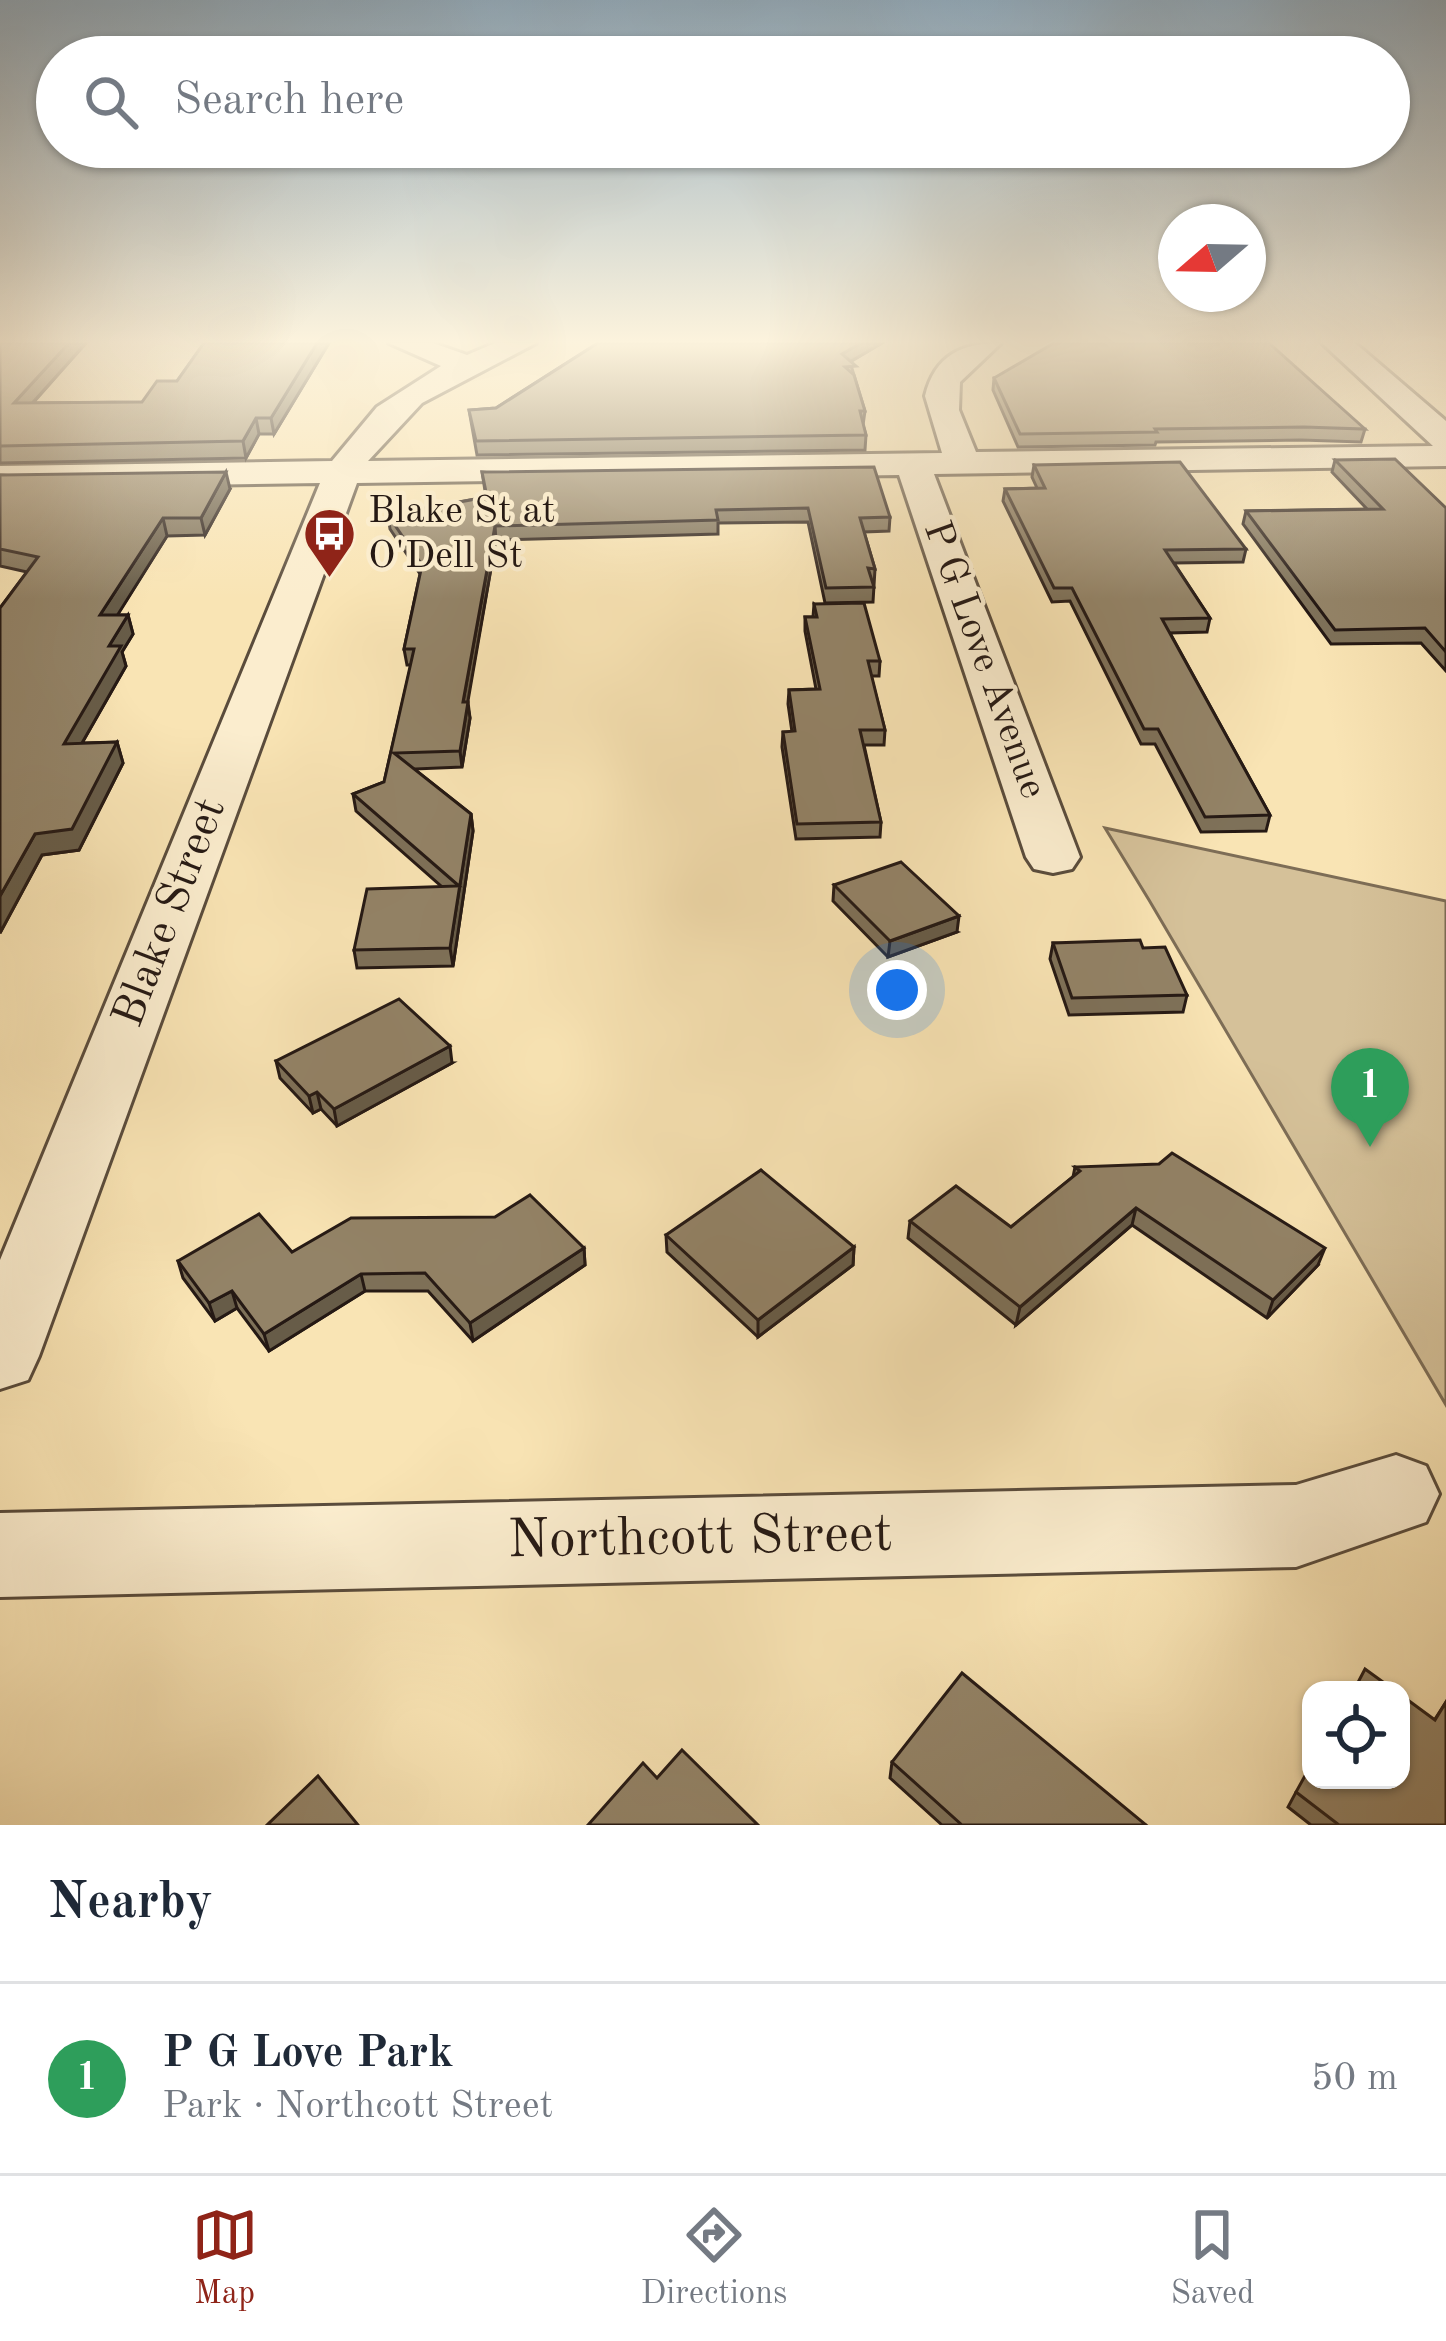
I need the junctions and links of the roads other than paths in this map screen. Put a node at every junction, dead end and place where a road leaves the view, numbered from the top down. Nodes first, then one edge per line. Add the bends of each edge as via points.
1 (371, 428) edge
2 (948, 428) edge
3 (1446, 456) edge
4 (964, 463) junction
5 (913, 464) junction
6 (344, 472) junction
7 (0, 477) edge
8 (1053, 857) dead end
9 (0, 1356) edge
10 (1396, 1494) dead end
11 (0, 1555) edge

1 - 6 street, Blake Street
2 - 4 street
3 - 4 street
4 - 5 street
5 - 6 street
5 - 8 street, P G Love Avenue
6 - 7 street
6 - 9 street, Blake Street
10 - 11 street, Northcott Street via 1296,1526

